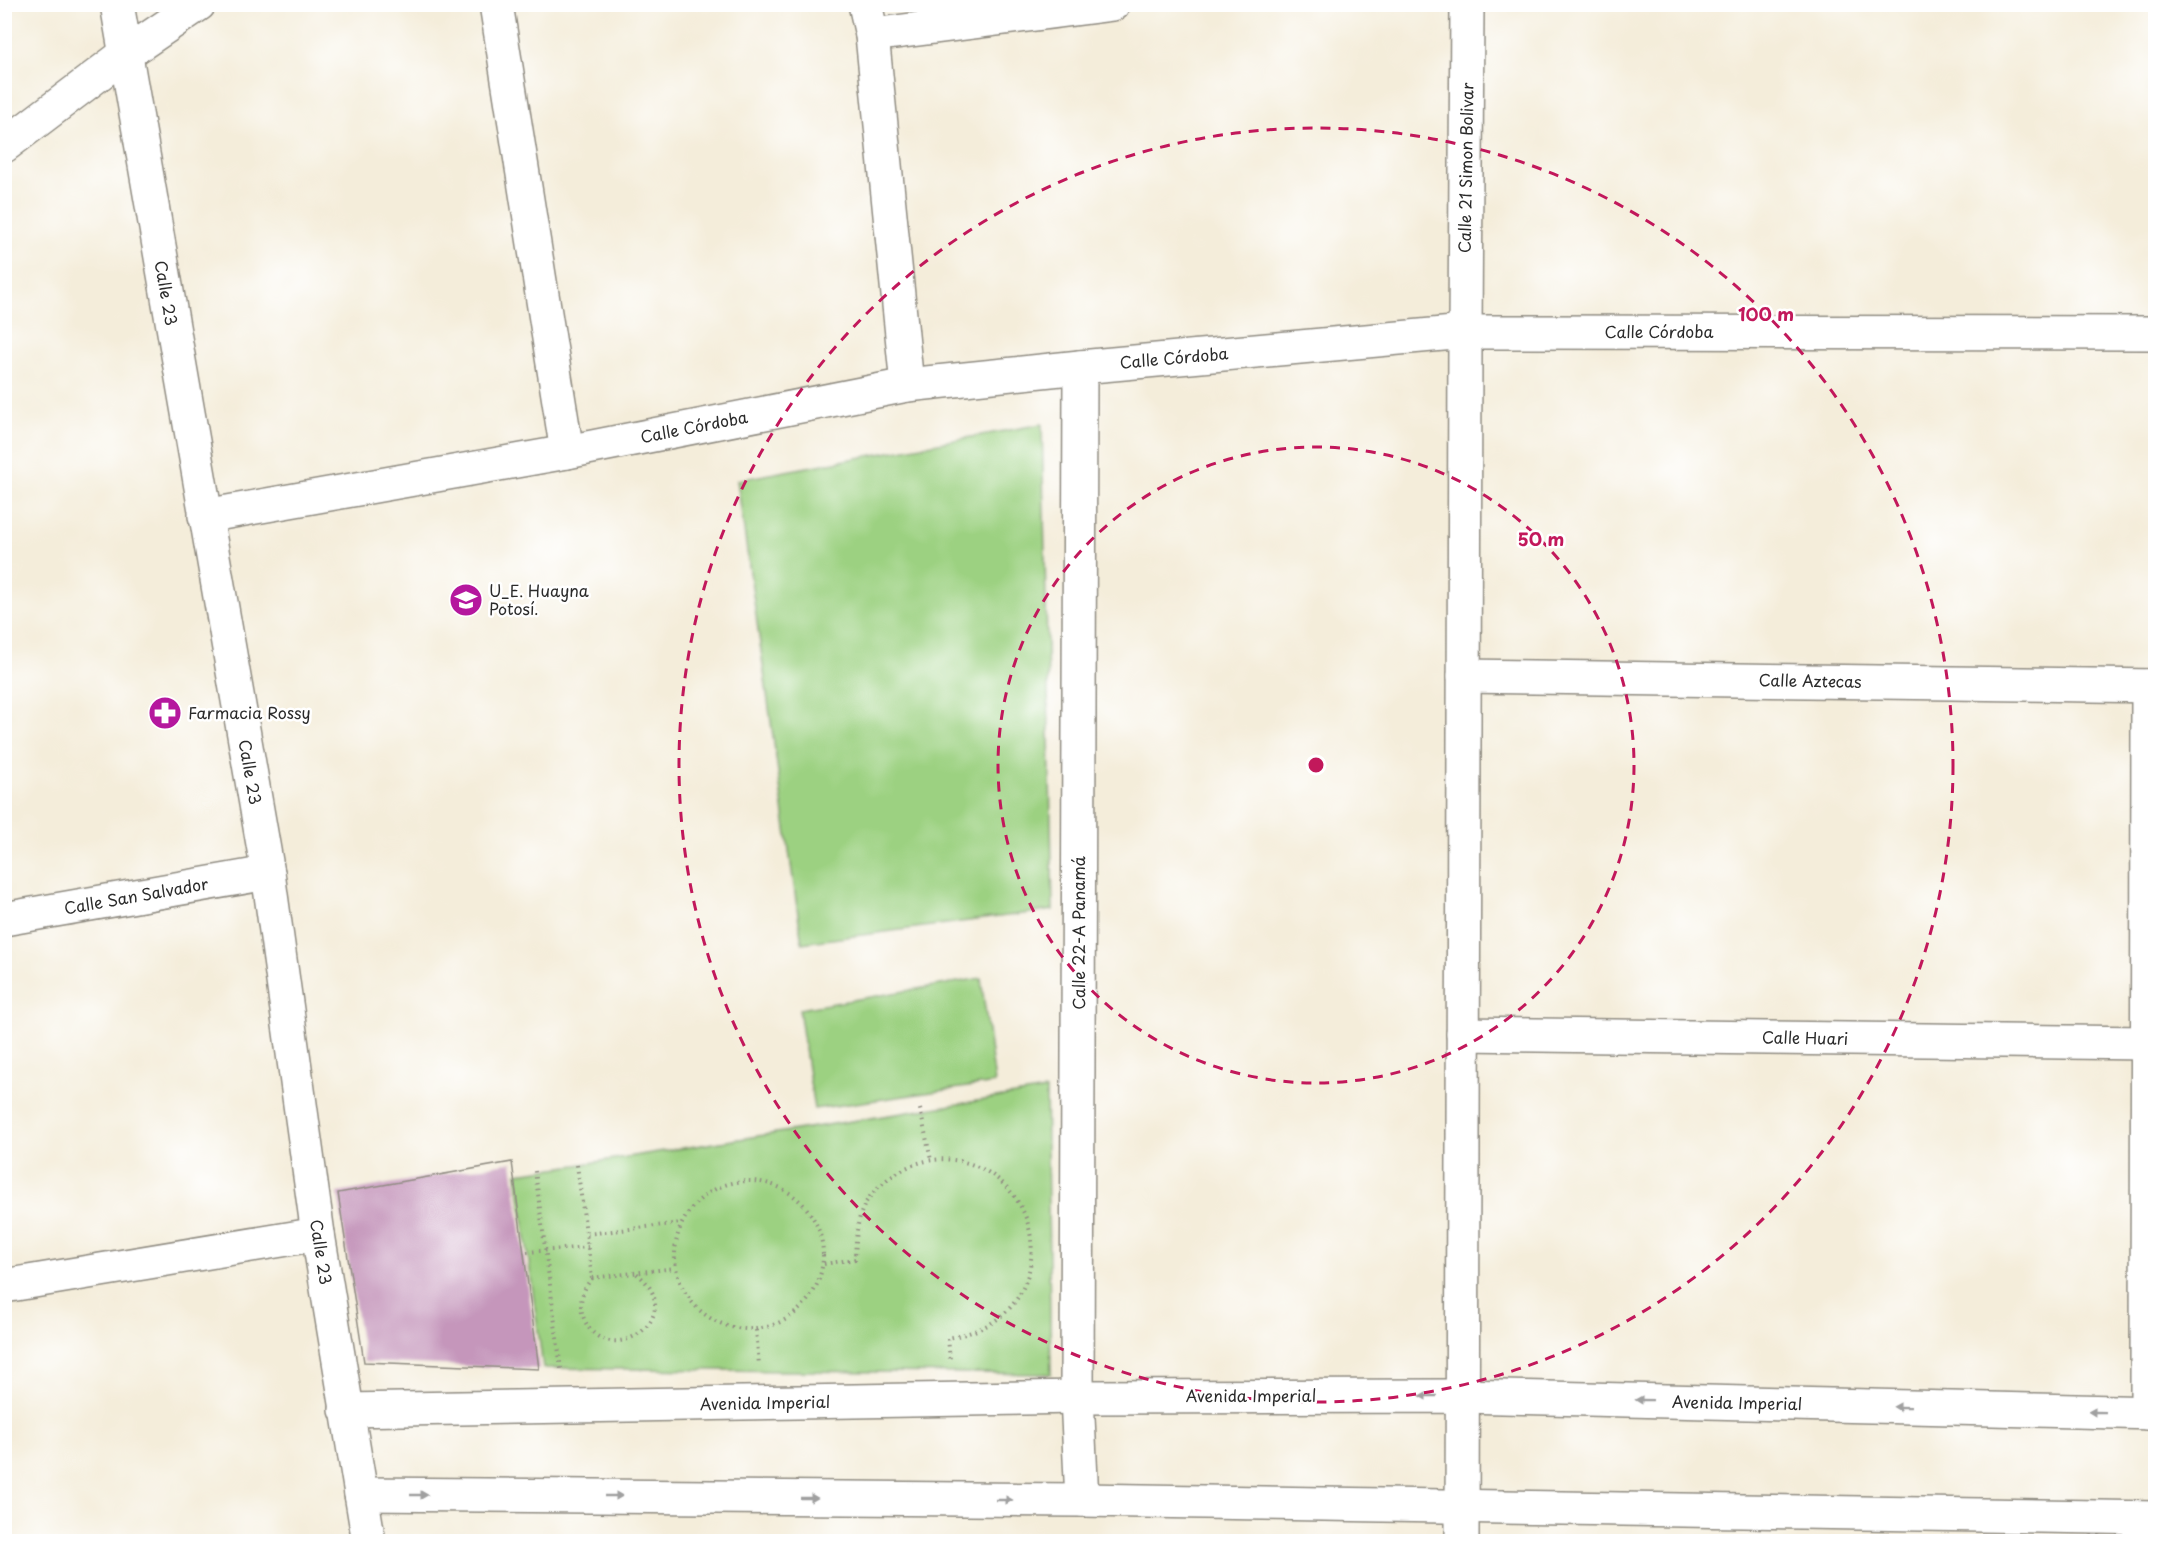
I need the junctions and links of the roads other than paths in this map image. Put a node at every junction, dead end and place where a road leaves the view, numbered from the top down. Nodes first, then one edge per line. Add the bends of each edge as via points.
1 (117, 4) edge
2 (199, 4) edge
3 (496, 4) edge
4 (1113, 4) edge
5 (1467, 4) edge
6 (868, 20) edge
7 (124, 55) junction
8 (4, 146) edge
9 (1465, 332) junction
10 (2156, 333) edge
11 (1080, 367) junction
12 (907, 385) junction
13 (567, 452) junction
14 (205, 516) junction
15 (1464, 676) junction
16 (2152, 686) edge
17 (268, 873) junction
18 (4, 919) edge
19 (1463, 1034) junction
20 (2147, 1043) junction
21 (318, 1234) junction
22 (4, 1286) edge
23 (1462, 1396) junction
24 (1077, 1397) junction
25 (346, 1410) junction
26 (2151, 1413) edge
27 (361, 1494) junction
28 (1082, 1500) junction
29 (1462, 1507) junction
30 (2156, 1518) edge
31 (369, 1542) edge
32 (1461, 1542) edge

1 - 7 street, Calle 23
2 - 7 street
3 - 13 street
4 - 6 street
5 - 9 street, Calle 21 Simon Bolivar
6 - 12 street
7 - 8 street
7 - 14 street, Calle 23
9 - 10 street, Calle Córdoba
9 - 11 street, Calle Córdoba
9 - 15 street, Calle 21 Simon Bolivar
11 - 12 street, Calle Córdoba
11 - 24 street, Calle 22-A Panamá
12 - 13 street, Calle Córdoba
13 - 14 street, Calle Córdoba
14 - 17 street, Calle 23
15 - 16 street, Calle Aztecas
15 - 19 street, Calle 21 Simon Bolivar
16 - 20 street
17 - 18 street, Calle San Salvador
17 - 21 street, Calle 23
19 - 20 street, Calle Huari
19 - 23 street, Calle 21 Simon Bolivar
20 - 26 street
21 - 22 street
21 - 25 street, Calle 23
23 -> 24 street, Avenida Imperial
26 -> 23 street, Avenida Imperial
23 - 29 street, Calle 21 Simon Bolivar
24 - 25 street, Avenida Imperial
24 - 28 street, Calle 22-A Panamá
25 - 27 street, Calle 23
27 -> 28 street
27 - 31 street, Calle 23
28 - 29 street
29 - 30 street
29 - 32 street, Calle 21 Simon Bolivar

